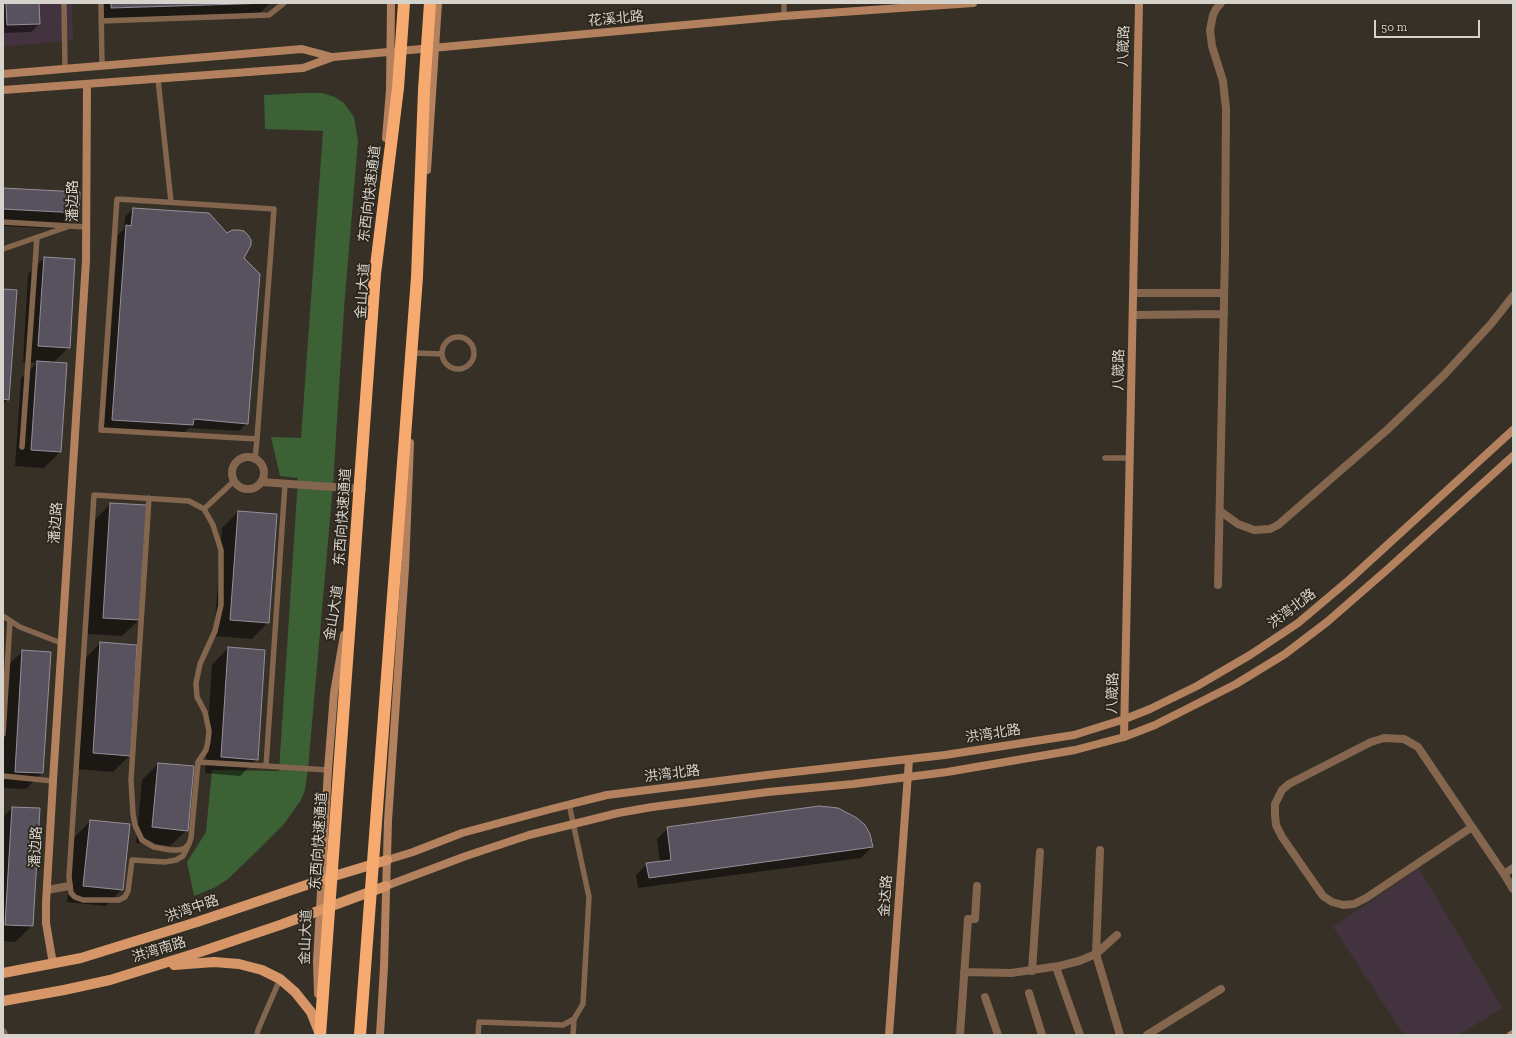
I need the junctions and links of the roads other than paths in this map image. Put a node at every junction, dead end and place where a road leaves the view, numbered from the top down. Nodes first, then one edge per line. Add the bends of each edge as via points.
1 (64, 3) edge
2 (101, 3) edge
3 (284, 3) edge
4 (391, 3) edge
5 (404, 3) edge
6 (430, 3) edge
7 (438, 3) edge
8 (784, 3) edge
9 (973, 3) edge
10 (1139, 3) edge
11 (1222, 3) edge
12 (784, 16) junction
13 (101, 22) junction
14 (435, 48) junction
15 (390, 52) junction
16 (333, 57) junction
17 (102, 66) junction
18 (65, 69) junction
19 (3, 74) edge
20 (158, 79) junction
21 (86, 84) junction
22 (3, 90) edge
23 (171, 202) junction
24 (3, 222) edge
25 (71, 226) junction
26 (86, 227) junction
27 (37, 237) junction
28 (3, 249) edge
29 (1133, 293) junction
30 (1224, 293) junction
31 (1513, 296) edge
32 (1224, 314) junction
33 (1133, 315) junction
34 (414, 353) junction
35 (442, 354) junction
36 (1513, 430) edge
37 (257, 439) junction
38 (22, 447) dead end
39 (1513, 456) edge
40 (1105, 458) dead end
41 (1130, 458) junction
42 (255, 460) junction
43 (234, 481) junction
44 (261, 482) junction
45 (285, 484) junction
46 (362, 489) junction
47 (149, 498) junction
48 (204, 509) junction
49 (1220, 511) junction
50 (1218, 585) dead end
51 (3, 616) edge
52 (10, 620) junction
53 (6, 643) edge
54 (61, 643) junction
55 (1125, 719) junction
56 (3, 734) edge
57 (1124, 737) junction
58 (909, 760) junction
59 (198, 762) junction
60 (266, 766) junction
61 (328, 770) junction
62 (3, 776) edge
63 (908, 778) junction
64 (52, 782) junction
65 (569, 804) junction
66 (574, 823) junction
67 (1472, 827) junction
68 (189, 844) junction
69 (1100, 850) dead end
70 (1040, 852) dead end
71 (387, 860) junction
72 (1513, 868) edge
73 (1504, 874) junction
74 (322, 880) junction
75 (69, 886) junction
76 (386, 886) junction
77 (978, 886) dead end
78 (1513, 889) edge
79 (47, 890) junction
80 (320, 911) junction
81 (1118, 935) dead end
82 (1096, 954) junction
83 (53, 964) junction
84 (156, 966) junction
85 (1056, 967) junction
86 (1032, 970) junction
87 (964, 972) junction
88 (3, 973) edge
89 (280, 979) junction
90 (1221, 989) dead end
91 (1029, 993) dead end
92 (985, 997) dead end
93 (3, 1001) edge
94 (574, 1019) junction
95 (3, 1032) edge
96 (319, 1034) edge
97 (4, 1035) edge
98 (257, 1035) edge
99 (360, 1035) edge
100 (380, 1035) edge
101 (478, 1035) edge
102 (573, 1035) edge
103 (889, 1035) edge
104 (960, 1035) edge
105 (998, 1035) edge
106 (1042, 1035) edge
107 (1080, 1035) edge
108 (1120, 1035) edge
109 (1147, 1035) edge

1 - 18 lane
2 - 13 lane
3 - 13 lane via 269,15
4 - 15 main road, 金山大道
5 - 96 highway, 东西向快速通道, bridge via 398,88 375,274
6 - 99 highway, bridge via 416,277
7 - 14 main road
8 - 12 lane
9 - 12 main road, 花溪北路
10 - 29 main road, 八箴路
11 - 30 street via 1213,15 1210,30 1212,46 1223,81 1226,109
12 - 14 main road, 花溪北路
13 - 17 lane
14 - 15 main road, 花溪北路
14 - 34 main road
15 - 16 main road, 花溪北路
15 - 46 main road, 金山大道 via 390,90
16 - 17 main road via 302,49
16 - 20 main road via 304,68
17 - 18 main road
18 - 19 main road
20 - 21 main road
20 - 23 lane
21 - 22 main road
21 - 26 main road, 潘边路
23 - 37 lane via 274,209
23 - 37 lane via 117,199 101,430
24 - 25 lane
25 - 26 lane
25 - 27 lane
26 - 54 main road, 潘边路 via 86,261
27 - 28 lane
27 - 38 lane
29 - 30 street
29 - 33 main road, 八箴路
30 - 32 street
31 - 49 street via 1443,376 1387,430 1278,525 1254,530 1238,524
32 - 33 street
32 - 49 street
33 - 41 main road, 八箴路
34 - 35 lane
34 - 71 main road via 405,568 393,726
35 - 35 lane via 446,364 460,369 472,361 474,350 469,340 459,336 448,339
36 - 55 main road, 洪湾北路 via 1349,580 1298,623 1198,686
37 - 42 lane
39 - 57 main road via 1327,622 1285,654 1236,684 1155,725
40 - 41 lane
41 - 55 main road, 八箴路
42 - 43 street via 248,458 238,461 232,470
42 - 44 street via 263,470
43 - 44 street via 246,489 256,487
43 - 48 lane
44 - 45 street
45 - 46 street
45 - 60 lane
46 - 61 main road, 金山大道 via 358,545 334,693
47 - 48 lane via 189,500
47 - 68 lane via 131,780 132,803 137,829 147,844 162,849 179,850
47 - 75 lane via 94,495
48 - 59 lane via 214,525 221,550 222,594 215,631 200,664 196,683 197,696 205,712 209,731 206,750
49 - 50 street
51 - 52 lane
52 - 53 lane
52 - 54 lane via 20,627
53 - 56 lane
54 - 64 main road, 潘边路
55 - 57 main road, 八箴路
55 - 58 main road, 洪湾北路 via 1074,736
57 - 63 main road via 1075,750
58 - 63 main road, 金达路
58 - 65 main road, 洪湾北路 via 607,795
59 - 60 lane
59 - 68 lane
60 - 61 lane
61 - 74 main road, 金山大道
62 - 64 lane
63 - 66 main road via 652,807
63 - 103 main road, 金达路
64 - 79 main road, 潘边路
65 - 66 lane
65 - 71 main road, 洪湾北路 via 462,833
66 - 76 main road via 495,846
66 - 94 lane via 590,903 583,1004
67 - 67 street via 1418,747 1404,739 1384,738 1371,742 1289,784 1282,790 1275,804 1276,825 1282,837 1323,896 1343,905 1354,904 1366,898
67 - 73 street
68 - 75 lane via 184,856 176,860 132,860 128,892 119,900 82,900 75,897
69 - 82 street
70 - 86 street
71 - 74 main road, 洪湾中路
71 - 76 main road
72 - 73 street
73 - 78 street
74 - 80 main road, 金山大道
74 - 83 main road, 洪湾中路 via 148,938
75 - 79 street
76 - 80 main road, 洪湾南路
76 - 100 main road
77 - 87 street via 974,919 968,919
79 - 83 main road, 潘边路 via 46,923
80 - 84 main road, 洪湾南路
80 - 96 main road, 金山大道 via 317,961
81 - 82 street
82 - 85 street
82 - 108 street
83 - 88 main road, 洪湾中路
84 - 89 main road via 214,962 239,964 262,970
84 - 93 main road, 洪湾南路 via 110,980
85 - 86 street
85 - 107 street
86 - 87 street
87 - 104 street
89 - 96 main road via 295,992 311,1012
89 - 98 lane
90 - 109 street
91 - 106 street
92 - 105 street
94 - 101 lane via 563,1026 479,1022
94 - 102 lane
95 - 97 street

